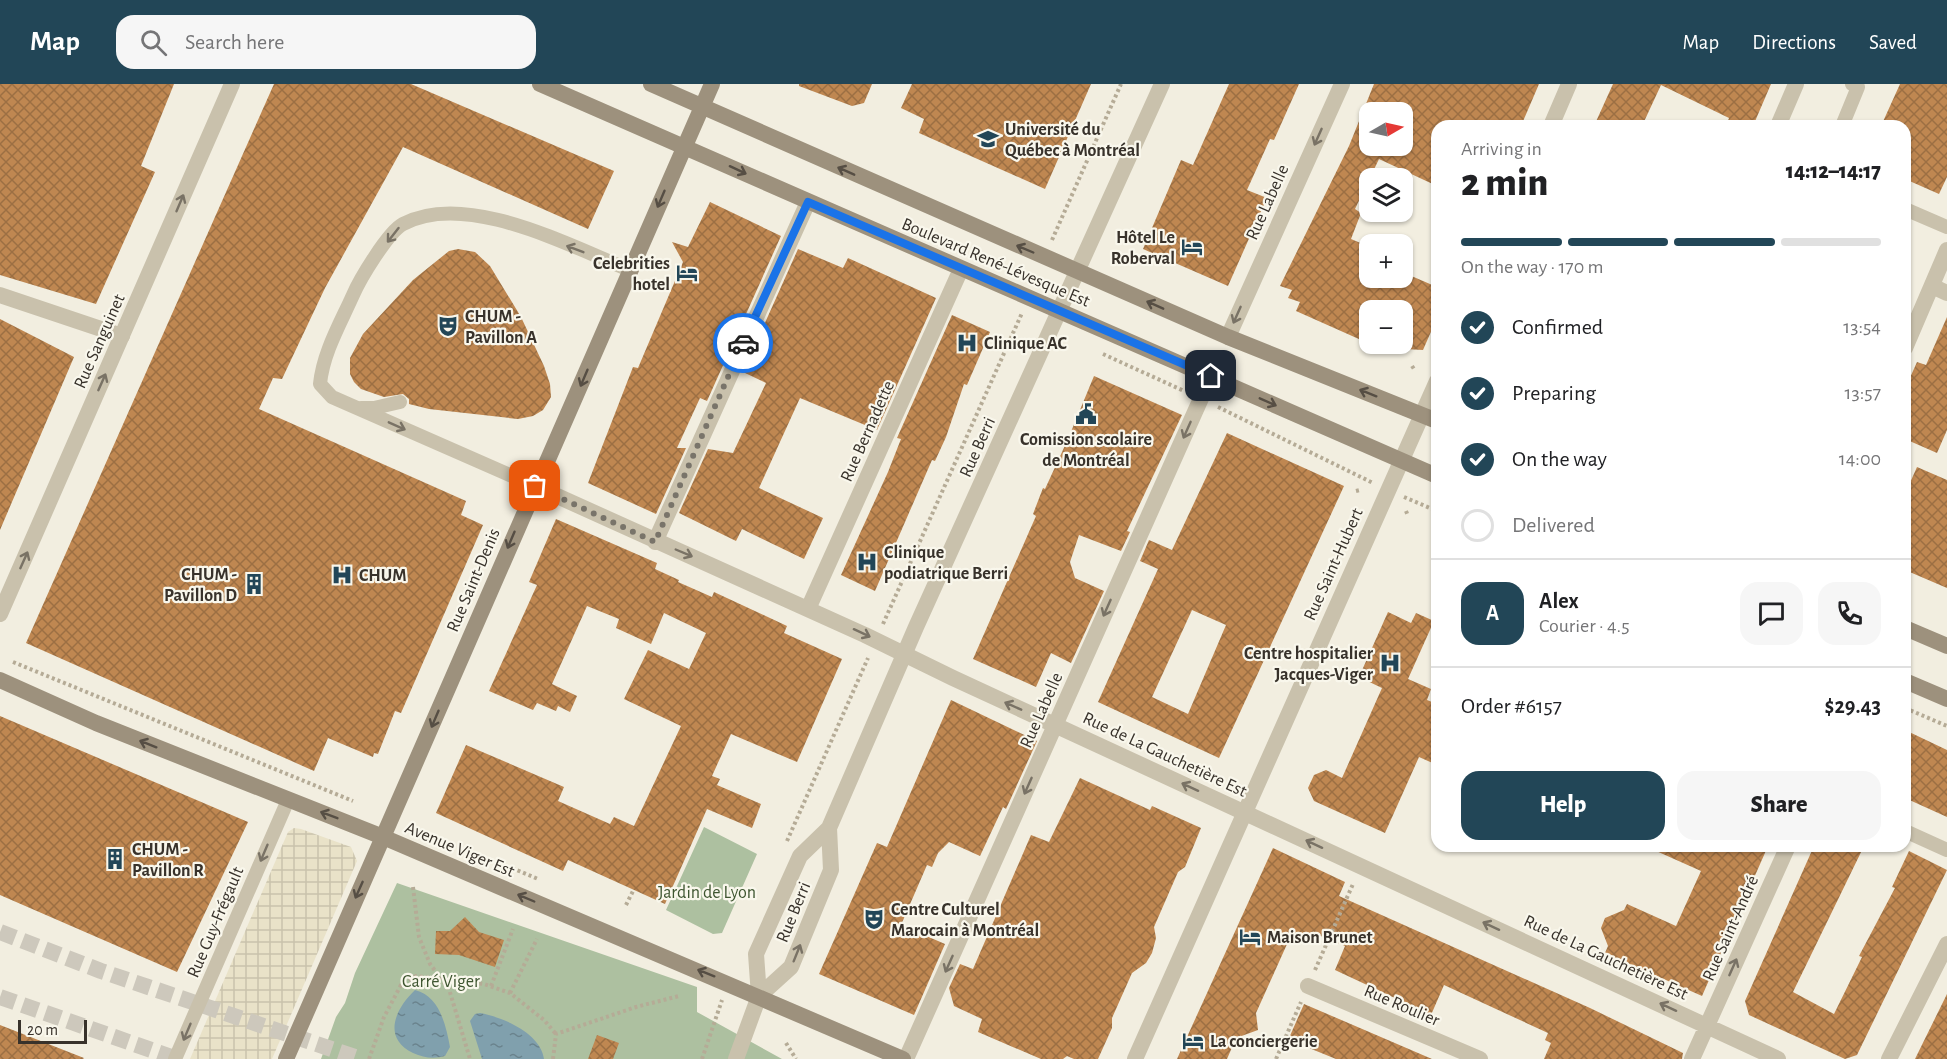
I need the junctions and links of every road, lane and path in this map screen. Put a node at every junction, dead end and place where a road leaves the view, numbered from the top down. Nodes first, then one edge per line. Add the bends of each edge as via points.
1 (232, 84) edge
2 (540, 84) edge
3 (651, 84) edge
4 (712, 84) edge
5 (1121, 84) edge
6 (1162, 84) edge
7 (1342, 84) edge
8 (1569, 84) edge
9 (1796, 84) edge
10 (1852, 84) edge
11 (703, 107) junction
12 (1554, 120) edge
13 (1781, 120) edge
14 (1844, 120) edge
15 (685, 146) junction
16 (808, 202) junction
17 (1911, 211) edge
18 (1063, 215) dead end
19 (1947, 227) edge
20 (1947, 250) edge
21 (961, 269) junction
22 (630, 270) junction
23 (1079, 272) junction
24 (1939, 290) edge
25 (0, 295) edge
26 (1062, 310) junction
27 (1022, 315) dead end
28 (122, 336) junction
29 (1228, 337) junction
30 (1911, 338) edge
31 (1096, 351) dead end
32 (1211, 376) junction
33 (1201, 398) junction
34 (400, 402) dead end
35 (356, 408) junction
36 (1430, 418) edge
37 (1402, 460) junction
38 (1431, 473) edge
39 (535, 486) junction
40 (1389, 490) junction
41 (1431, 508) edge
42 (655, 542) junction
43 (808, 609) junction
44 (0, 614) edge
45 (888, 615) dead end
46 (1911, 631) edge
47 (1947, 646) edge
48 (905, 654) junction
49 (6, 660) dead end
50 (864, 667) dead end
51 (0, 680) edge
52 (1911, 684) edge
53 (1947, 699) edge
54 (1911, 711) edge
55 (1055, 725) junction
56 (1947, 726) edge
57 (288, 800) junction
58 (354, 802) dead end
59 (1243, 812) junction
60 (797, 819) dead end
61 (829, 828) junction
62 (1911, 834) edge
63 (383, 837) junction
64 (1947, 850) edge
65 (1785, 852) edge
66 (413, 887) dead end
67 (634, 889) dead end
68 (626, 905) dead end
69 (513, 929) dead end
70 (537, 939) dead end
71 (1947, 944) edge
72 (440, 977) junction
73 (491, 986) junction
74 (1308, 986) dead end
75 (510, 993) junction
76 (679, 996) dead end
77 (759, 996) junction
78 (716, 1019) dead end
79 (1707, 1025) junction
80 (556, 1034) junction
81 (786, 1043) dead end
82 (175, 1059) edge
83 (286, 1059) edge
84 (369, 1059) edge
85 (471, 1059) edge
86 (553, 1059) edge
87 (702, 1059) edge
88 (736, 1059) edge
89 (796, 1059) edge
90 (905, 1059) edge
91 (1135, 1059) edge
92 (1480, 1059) edge
93 (1692, 1059) edge
94 (1778, 1059) edge
95 (1889, 1059) edge

28 -> 1 street, Rue Sanguinet
2 - 15 main road, Boulevard René-Lévesque Est
3 - 11 main road, Boulevard René-Lévesque Est
4 - 11 main road, Rue Saint-Denis
5 - 18 path
6 - 23 street, Rue Berri
7 -> 29 street, Rue Labelle
8 - 12 street
9 - 13 street
10 - 14 lane via 1858,87
11 - 15 main road, Rue Saint-Denis
23 -> 11 main road, Boulevard René-Lévesque Est
15 -> 16 main road, Boulevard René-Lévesque Est
15 -> 22 main road, Rue Saint-Denis
16 - 21 main road, Boulevard René-Lévesque Est
16 - 42 street
17 - 19 lane
20 - 24 street
21 - 26 main road, Boulevard René-Lévesque Est
21 - 43 street, Rue Bernadette
22 -> 35 lane via 509,223 462,213 428,216 401,225 362,274 322,365 320,384 332,397
22 -> 39 main road, Rue Saint-Denis
23 - 26 street, Rue Berri
29 -> 23 main road, Boulevard René-Lévesque Est
24 - 30 street
25 - 28 street
26 - 32 main road, Boulevard René-Lévesque Est
26 - 48 street, Rue Berri
27 - 45 path, Rue Berri
44 -> 28 street, Rue Sanguinet
36 -> 29 main road, Boulevard René-Lévesque Est
31 - 33 path
32 - 33 street, Rue Labelle
32 -> 37 main road, Boulevard René-Lévesque Est
33 - 40 path
33 -> 55 street, Rue Labelle
34 - 35 lane
35 -> 39 lane
36 - 37 street, Rue Saint-Hubert
37 - 38 main road, Boulevard René-Lévesque Est
37 - 40 street, Rue Saint-Hubert
39 - 42 street, Rue de La Gauchetière Est
39 -> 63 main road, Rue Saint-Denis
40 - 41 path
40 - 59 street, Rue Saint-Hubert
42 -> 43 street, Rue de La Gauchetière Est
43 -> 48 street, Rue de La Gauchetière Est
46 - 47 main road
55 -> 48 street, Rue de La Gauchetière Est
48 - 61 street, Rue Berri
49 - 58 path via 36,669
50 - 60 path
57 -> 51 main road, Avenue Viger Est
52 - 53 main road
54 - 56 path
59 -> 55 street, Rue de La Gauchetière Est
55 -> 90 street, Rue Labelle
63 -> 57 main road, Avenue Viger Est
57 -> 82 lane, Rue Guy-Frégault
79 -> 59 street, Rue de La Gauchetière Est
59 - 91 street, Rue Saint-Hubert
61 - 77 street, Rue Berri via 800,856 756,954
77 -> 61 street, Rue Berri via 784,976 796,957 831,870
62 - 64 lane
77 -> 63 main road, Avenue Viger Est
63 -> 83 main road, Rue Saint-Denis
79 -> 65 street, Rue Saint-André
66 - 72 path via 419,937
67 - 68 path
69 - 73 path
70 - 75 path
71 - 95 street
72 - 73 path
72 - 84 path via 416,976 401,986 384,1017
72 - 85 path via 449,989
73 - 75 path
74 - 92 street, Rue Roulier
75 - 80 path
76 - 80 path
77 - 88 street, Rue Berri
77 - 90 main road, Avenue Viger Est
78 - 87 path
79 - 93 street, Rue Saint-André
79 - 94 street, Rue de La Gauchetière Est
80 - 86 path
81 - 89 path

